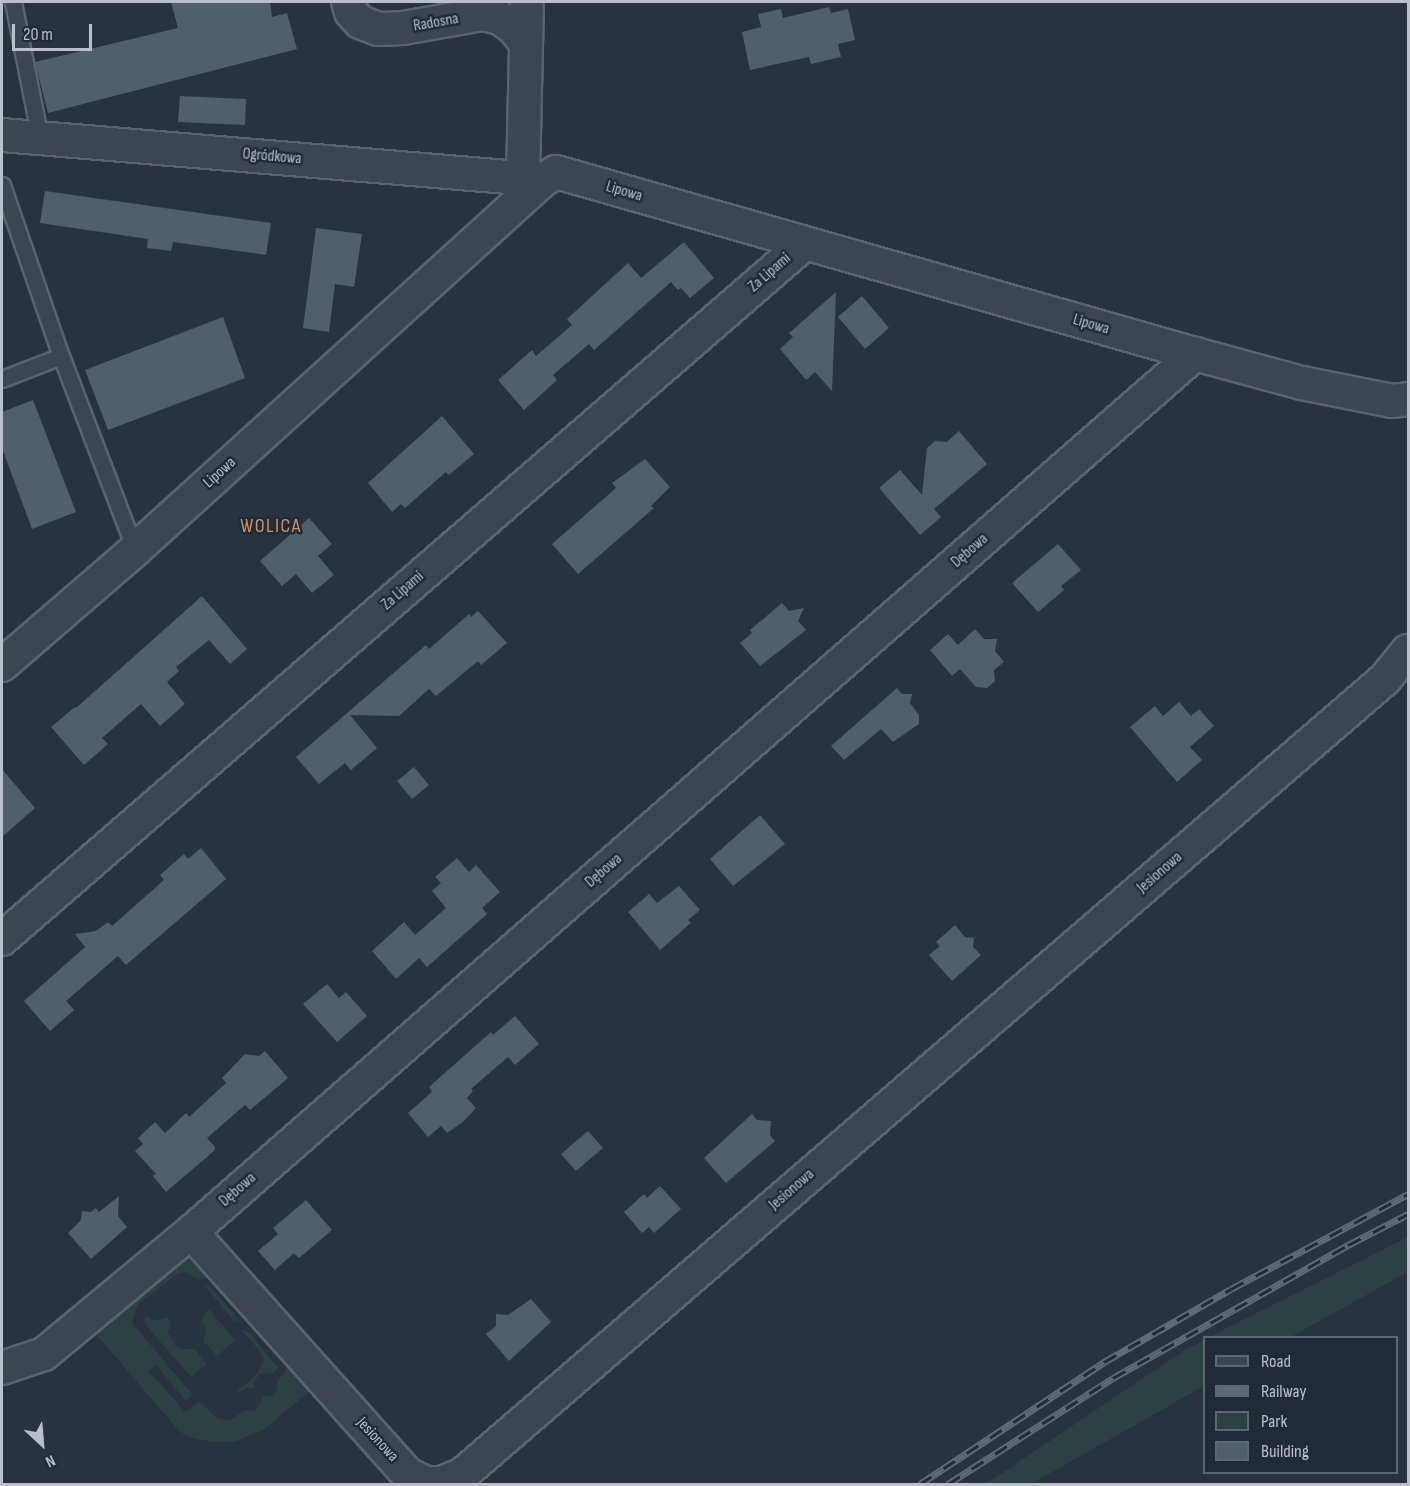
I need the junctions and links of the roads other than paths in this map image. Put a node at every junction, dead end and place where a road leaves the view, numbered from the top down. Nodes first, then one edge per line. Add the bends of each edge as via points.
1 (13, 2) edge
2 (348, 2) edge
3 (527, 2) edge
4 (526, 44) junction
5 (2, 135) edge
6 (40, 138) junction
7 (533, 179) junction
8 (2, 185) edge
9 (804, 244) junction
10 (1195, 354) junction
11 (61, 356) junction
12 (2, 379) edge
13 (1408, 399) edge
14 (135, 550) junction
15 (1408, 651) edge
16 (2, 665) edge
17 (2, 939) edge
18 (191, 1232) junction
19 (2, 1368) edge

1 - 6 lane
2 - 4 street, Radosna via 360,22 378,29 483,14 514,27
3 - 4 street
4 - 7 street
5 - 6 street, Ogródkowa
6 - 7 street, Ogródkowa
7 - 9 street, Lipowa via 556,172
7 - 14 street, Lipowa
8 - 11 lane
9 - 10 street, Lipowa
9 - 17 street, Za Lipami
10 - 13 street, Lipowa via 1302,383 1392,401
10 - 18 street, Dębowa
11 - 12 lane
11 - 14 lane
14 - 16 street, Lipowa
15 - 18 street, Jesionowa via 1384,680 463,1474 441,1483 426,1483 407,1474
18 - 19 street, Dębowa via 44,1354

